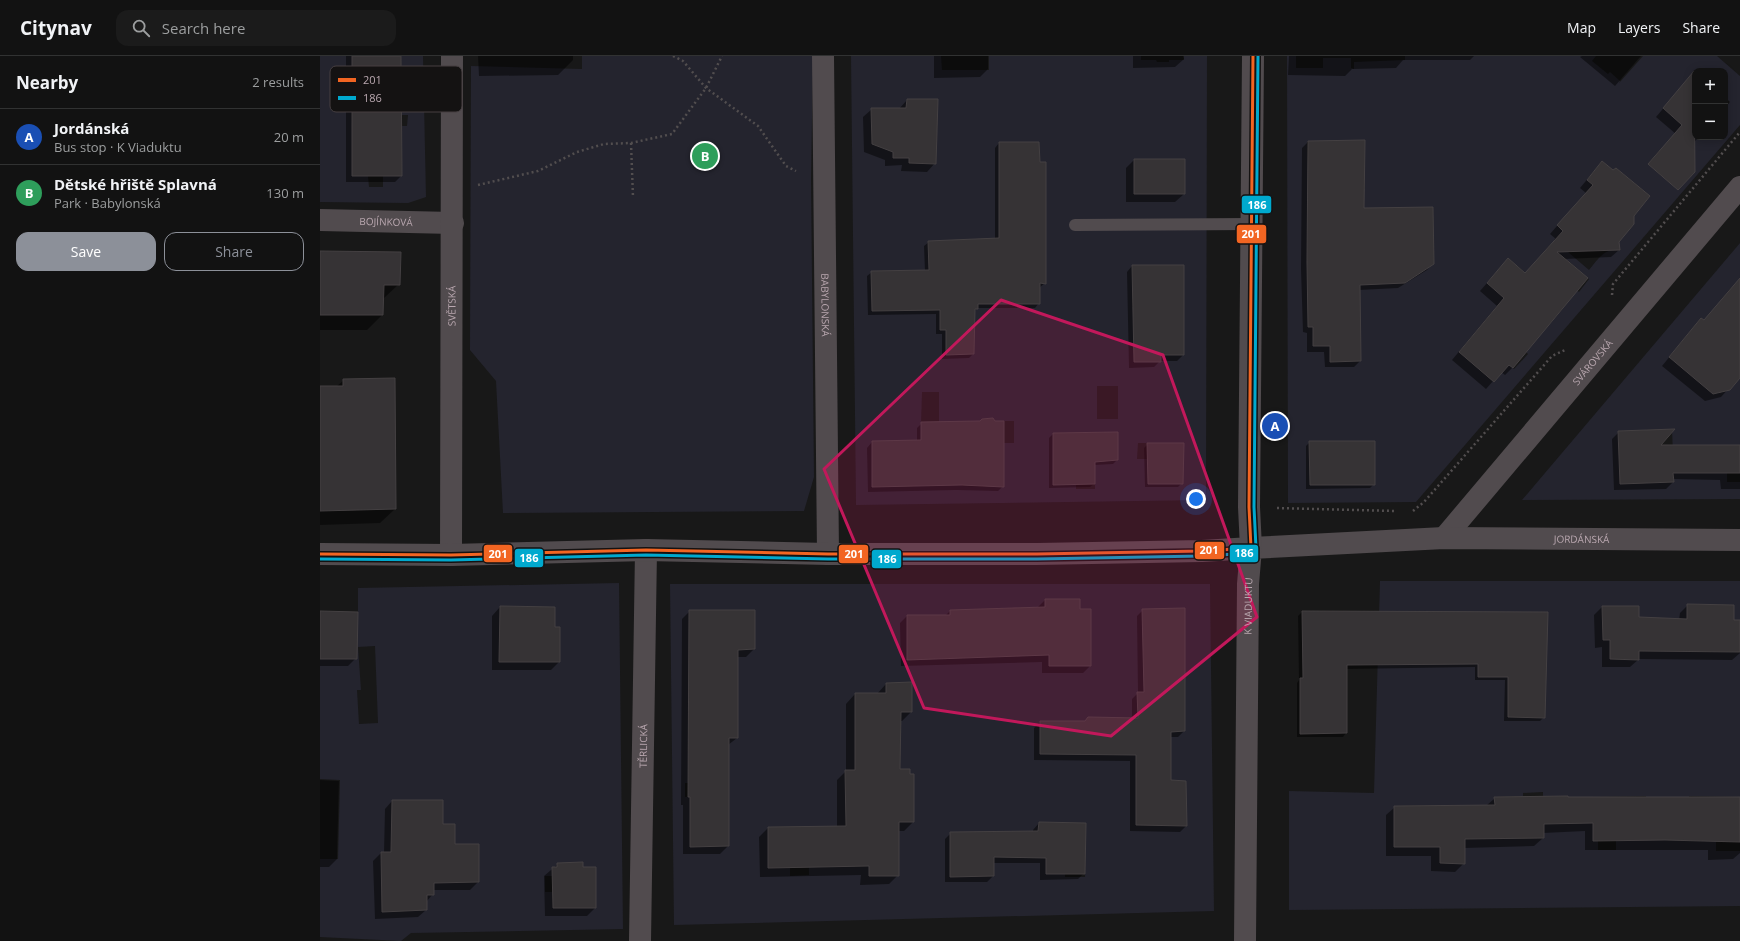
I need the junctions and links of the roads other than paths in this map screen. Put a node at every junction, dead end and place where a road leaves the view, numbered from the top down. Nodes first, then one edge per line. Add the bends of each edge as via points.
1 (823, 56) edge
2 (1253, 56) edge
3 (452, 112) edge
4 (1740, 187) edge
5 (320, 220) edge
6 (453, 222) junction
7 (1252, 224) junction
8 (1075, 225) dead end
9 (1444, 538) junction
10 (1740, 540) edge
11 (1250, 548) junction
12 (646, 550) junction
13 (320, 554) edge
14 (828, 554) junction
15 (451, 555) junction
16 (640, 941) edge
17 (1245, 941) edge

1 - 14 street, BABYLONSKÁ
2 - 7 street, K VIADUKTU
3 - 6 street, SVĚTSKÁ
4 - 9 street, SVÁROVSKÁ
5 - 6 street, BOJÍNKOVÁ
6 - 15 street, SVĚTSKÁ
7 - 8 lane
7 - 11 street, K VIADUKTU
9 - 10 street, JORDÁNSKÁ
9 - 11 street, JORDÁNSKÁ
11 - 14 street, JORDÁNSKÁ via 1044,554
11 - 17 street, K VIADUKTU
12 - 14 street, JORDÁNSKÁ
12 - 15 street, JORDÁNSKÁ
12 - 16 street, TĚRLICKÁ
13 - 15 street, JORDÁNSKÁ

